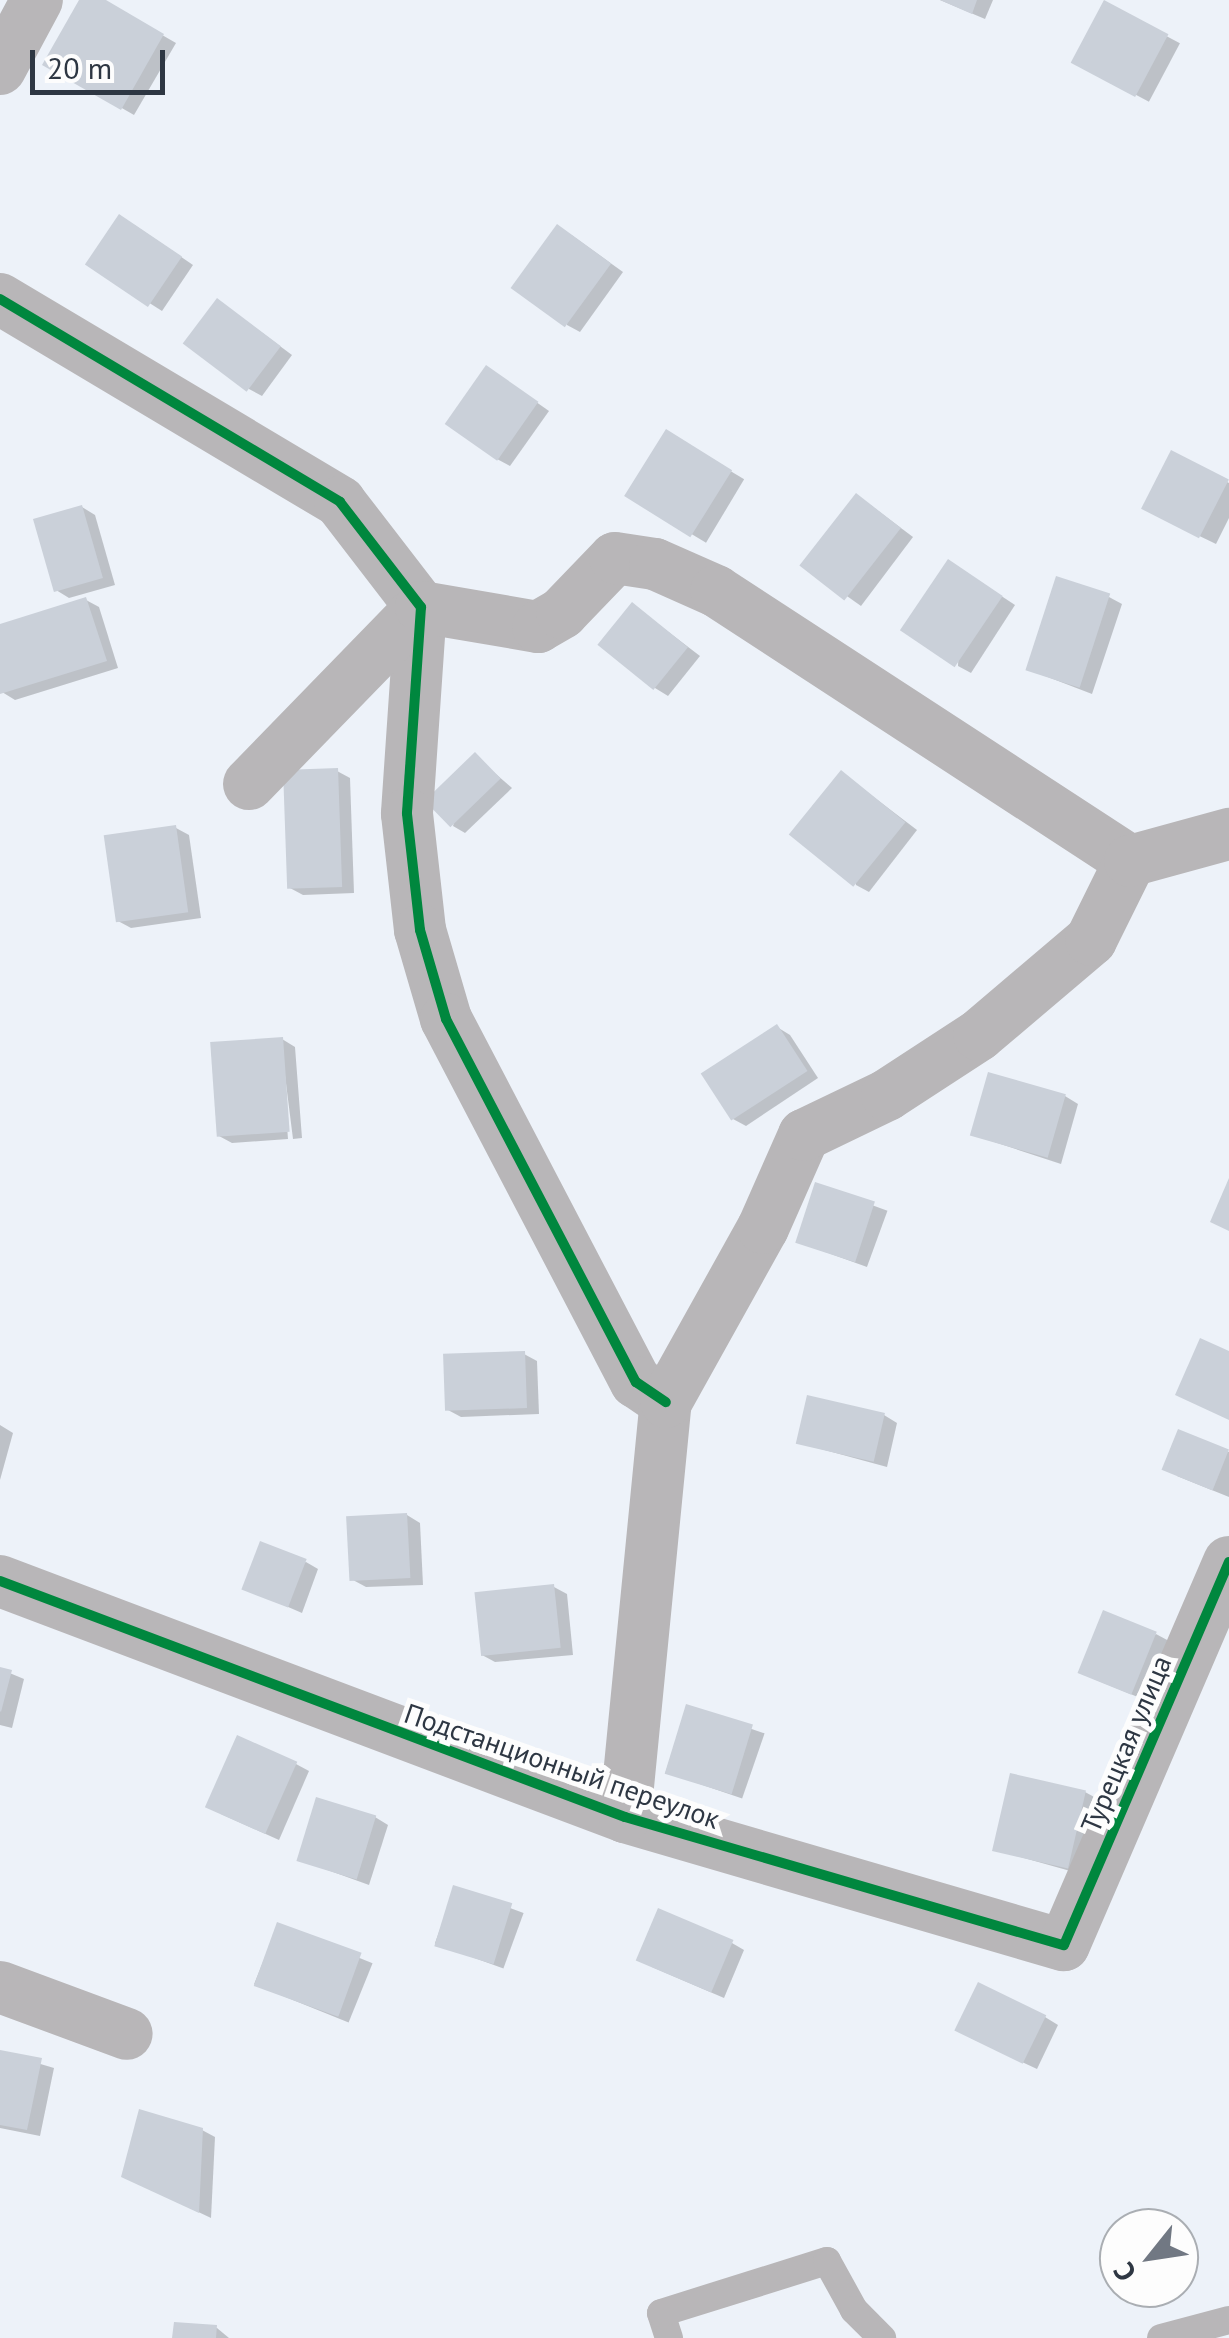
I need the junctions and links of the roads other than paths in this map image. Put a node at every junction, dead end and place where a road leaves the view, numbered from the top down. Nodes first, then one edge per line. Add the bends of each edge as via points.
1 (36, 0) edge
2 (0, 69) edge
3 (0, 300) edge
4 (421, 607) junction
5 (249, 784) dead end
6 (1229, 834) edge
7 (1130, 861) junction
8 (666, 1402) junction
9 (1229, 1562) edge
10 (0, 1580) edge
11 (625, 1817) junction
12 (1064, 1945) joint
13 (0, 1986) edge
14 (127, 2034) dead end
15 (1229, 2320) edge
16 (669, 2338) edge
17 (882, 2338) edge
18 (1161, 2338) edge

1 - 2 street
3 - 4 street via 340,502
4 - 5 street
4 - 7 street via 538,626 562,613 616,558 655,564 716,592
4 - 8 street via 407,814 420,930 446,1019 636,1382
6 - 7 street
7 - 8 street via 1091,940 979,1035 887,1095 804,1135 763,1228
8 - 11 street
9 - 12 street, Турецкая улица
10 - 11 street, Подстанционный переулок
11 - 12 street, Подстанционный переулок
13 - 14 street
15 - 18 lane
16 - 17 lane via 661,2313 827,2261 854,2310

